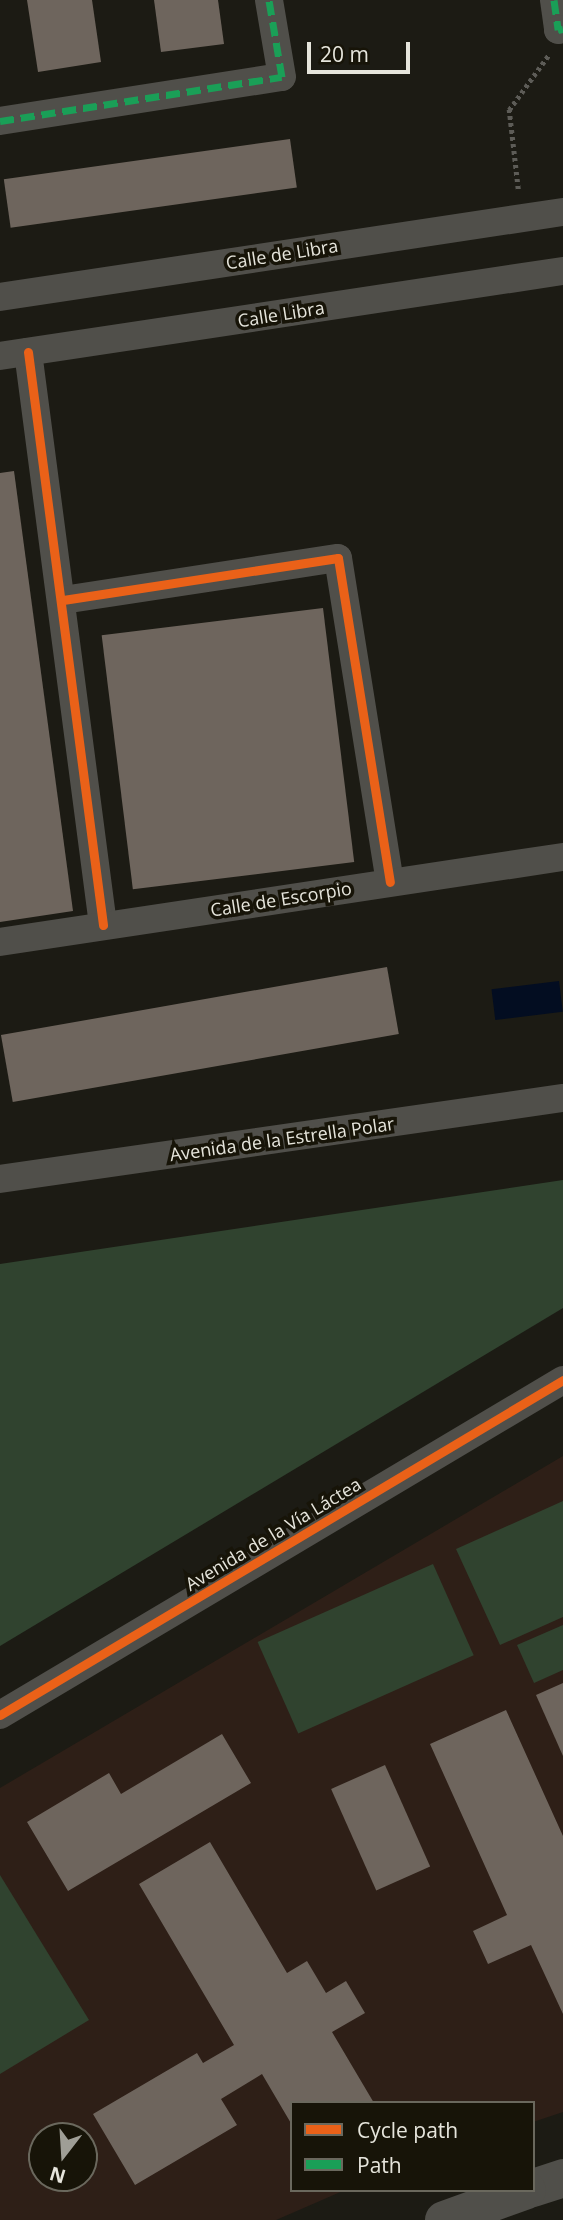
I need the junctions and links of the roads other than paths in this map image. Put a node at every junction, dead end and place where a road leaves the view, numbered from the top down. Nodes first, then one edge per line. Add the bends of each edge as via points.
1 (270, 0) edge
2 (554, 0) edge
3 (560, 29) edge
4 (0, 121) edge
5 (563, 212) edge
6 (563, 271) edge
7 (0, 297) edge
8 (14, 354) edge
9 (63, 600) junction
10 (563, 857) edge
11 (390, 882) junction
12 (103, 925) junction
13 (0, 942) edge
14 (563, 1098) edge
15 (0, 1179) edge
16 (563, 1380) edge
17 (0, 1715) edge
18 (563, 2178) edge
19 (535, 2187) edge
20 (521, 2192) edge
21 (444, 2220) edge

1 - 4 street via 282,77
2 - 3 street
5 - 7 street, Calle de Libra
6 - 8 street, Calle Libra
8 - 9 street
9 - 11 street via 338,558
9 - 12 street
10 - 11 street, Calle de Escorpio
11 - 12 street, Calle de Escorpio
12 - 13 street, Calle de Escorpio
14 - 15 street, Avenida de la Estrella Polar
16 - 17 street, Avenida de la Vía Láctea
18 - 19 street
20 - 21 street

